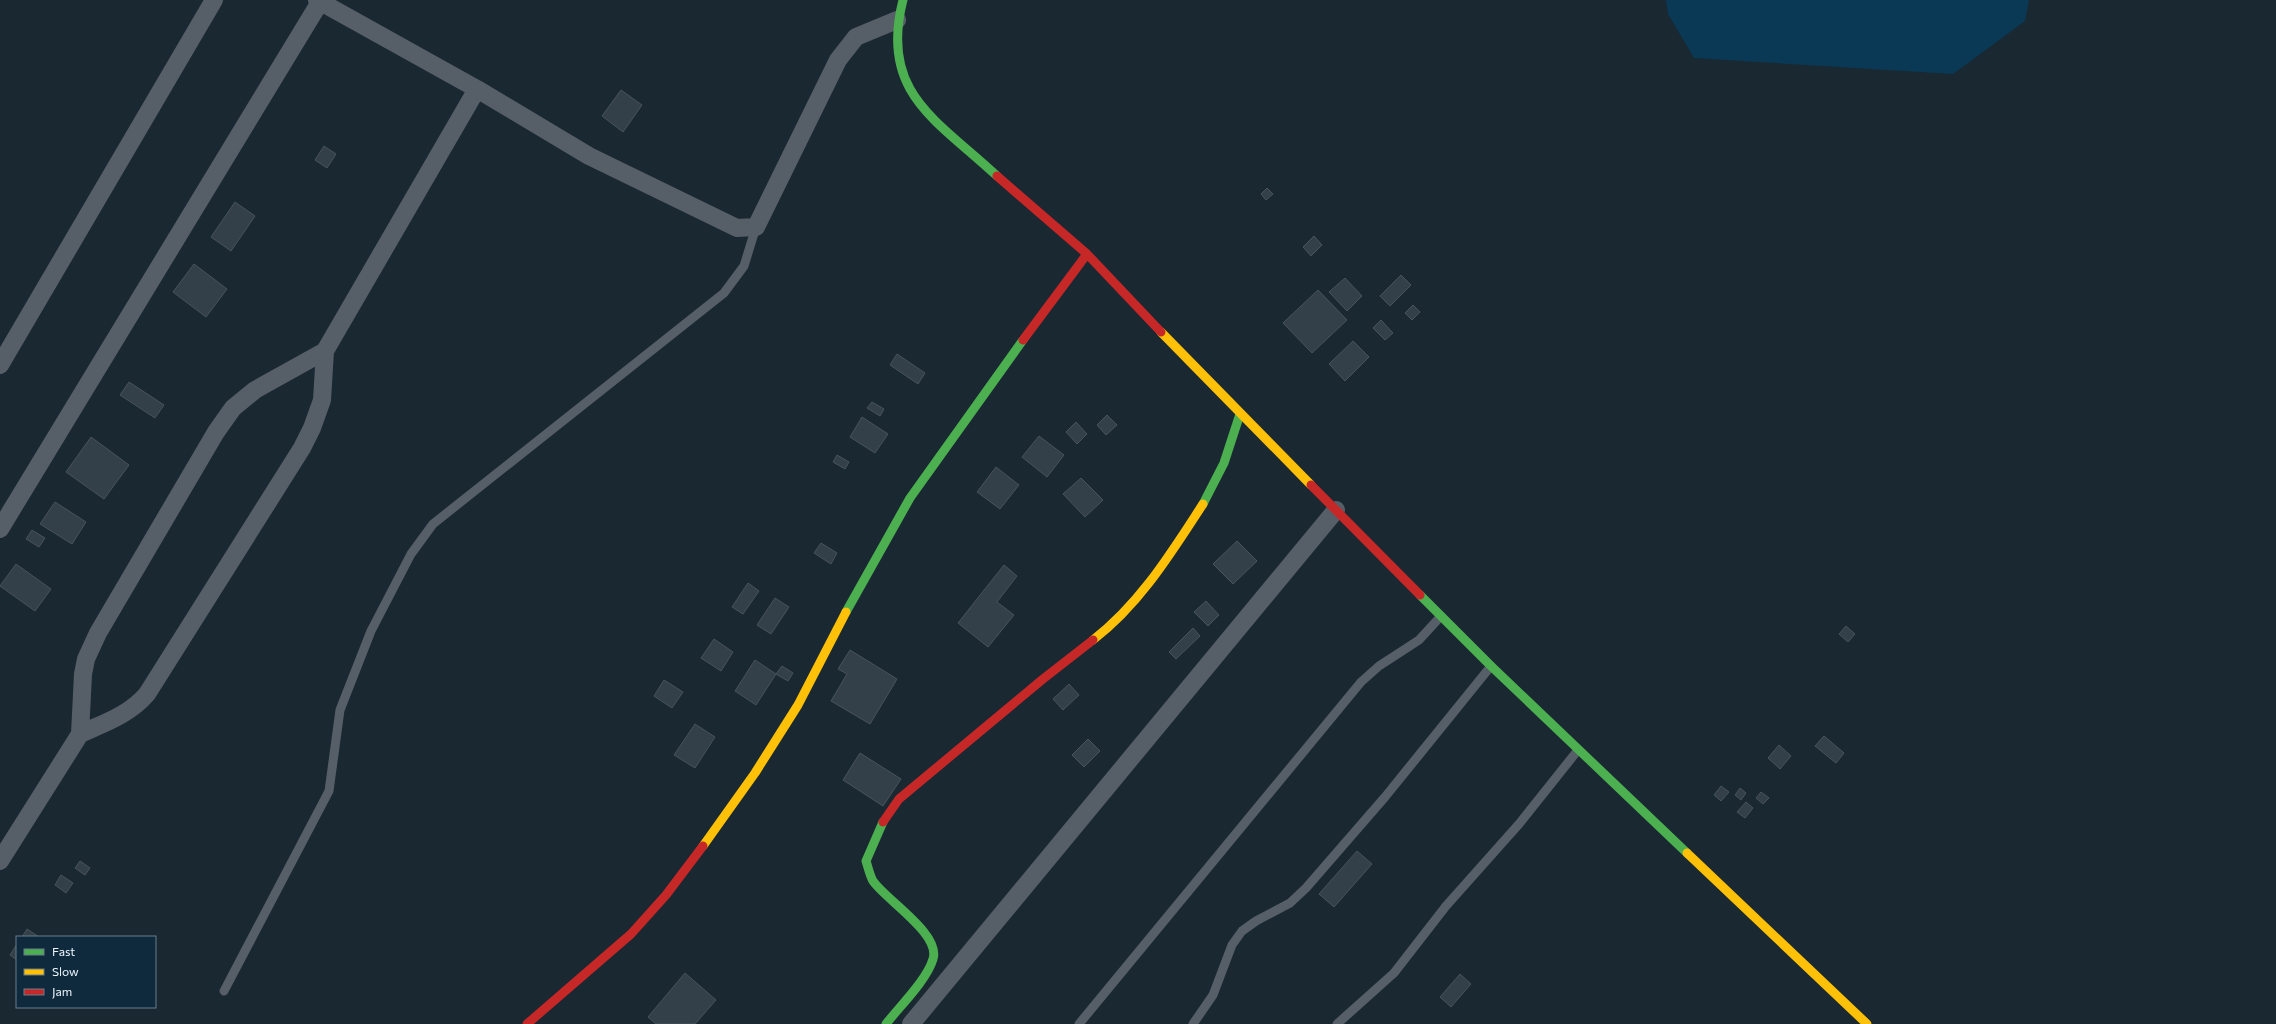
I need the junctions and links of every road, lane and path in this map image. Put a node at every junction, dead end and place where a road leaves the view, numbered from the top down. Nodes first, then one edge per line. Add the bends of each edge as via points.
1 (214, 0) edge
2 (903, 0) edge
3 (318, 1) edge
4 (897, 20) junction
5 (477, 89) junction
6 (756, 227) junction
7 (1087, 254) junction
8 (325, 351) junction
9 (0, 365) edge
10 (1240, 414) junction
11 (1336, 510) junction
12 (0, 529) edge
13 (1441, 616) junction
14 (1491, 666) junction
15 (80, 734) junction
16 (1578, 750) junction
17 (0, 861) edge
18 (224, 991) dead end
19 (526, 1024) edge
20 (886, 1024) edge
21 (911, 1024) edge
22 (1079, 1024) edge
23 (1193, 1024) edge
24 (1338, 1024) edge
25 (1866, 1024) edge

1 - 9 street
2 - 4 street
3 - 5 street
3 - 12 street
4 - 6 street via 856,37 838,60
4 - 7 street via 898,60 907,87 932,116 1059,232
5 - 6 street via 596,160 737,228
5 - 8 street
6 - 18 lane via 744,266 724,293 434,524 411,554 371,631 340,710 330,791
7 - 10 street
7 - 19 street via 986,388 910,498 862,582 798,705 755,773 706,842 666,895 631,934
8 - 15 street via 322,400 312,428 147,694 136,706 122,715
8 - 15 street via 254,390 233,408 216,432 98,633 86,659
10 - 11 street
10 - 20 street via 1224,463 1208,495 1160,570 1138,597 1096,638 899,799 880,826 866,861 868,871 873,881 925,933 934,952 933,960 923,977
11 - 13 street
11 - 21 street
13 - 14 street
13 - 22 lane via 1419,640 1379,666 1361,682
14 - 16 street
14 - 23 lane via 1385,797 1306,888 1290,902 1242,931 1232,945 1213,995
15 - 17 street
16 - 24 lane via 1519,824 1446,906 1394,973
16 - 25 street

